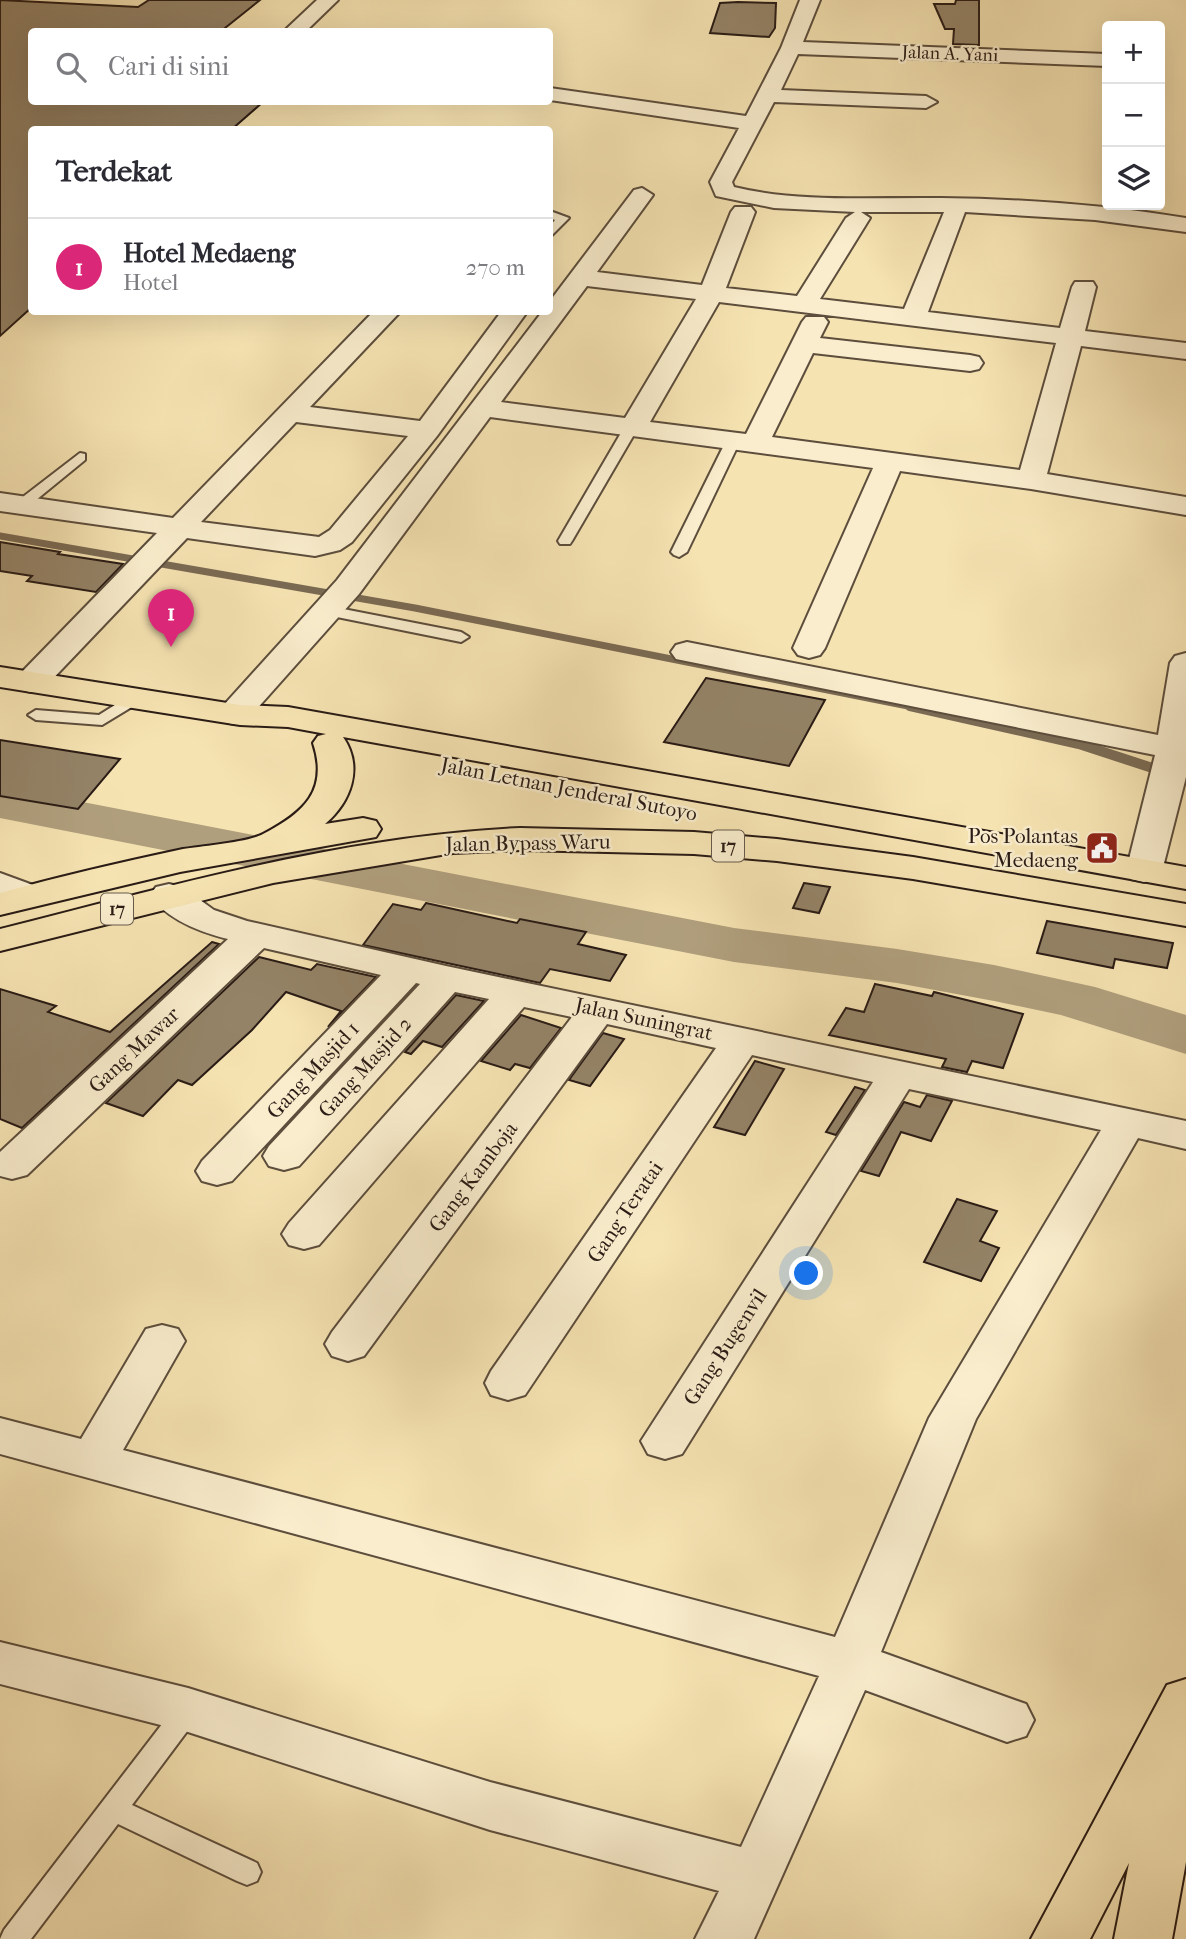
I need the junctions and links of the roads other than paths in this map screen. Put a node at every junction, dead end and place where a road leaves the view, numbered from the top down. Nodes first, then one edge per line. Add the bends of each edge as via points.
1 (328, 0) edge
2 (810, 0) edge
3 (297, 28) edge
4 (793, 48) junction
5 (1102, 60) edge
6 (553, 94) edge
7 (770, 96) junction
8 (926, 102) dead end
9 (753, 124) junction
10 (642, 195) dead end
11 (743, 212) dead end
12 (1186, 212) edge
13 (954, 214) dead end
14 (553, 216) edge
15 (1142, 217) junction
16 (859, 218) dead end
17 (1186, 225) edge
18 (553, 230) edge
19 (583, 278) junction
20 (1084, 286) dead end
21 (712, 295) junction
22 (813, 307) junction
23 (384, 315) edge
24 (512, 315) edge
25 (913, 319) junction
26 (1069, 337) junction
27 (804, 344) junction
28 (1186, 351) edge
29 (970, 363) dead end
30 (485, 408) junction
31 (289, 413) junction
32 (633, 426) junction
33 (427, 430) junction
34 (745, 441) junction
35 (80, 457) dead end
36 (890, 461) junction
37 (1031, 480) junction
38 (10, 504) edge
39 (1186, 506) edge
40 (565, 541) dead end
41 (157, 551) junction
42 (679, 552) dead end
43 (336, 601) junction
44 (461, 637) dead end
45 (809, 648) dead end
46 (687, 652) dead end
47 (1186, 663) edge
48 (16, 680) edge
49 (134, 698) junction
50 (237, 714) junction
51 (36, 715) dead end
52 (330, 743) junction
53 (1171, 761) junction
54 (740, 821) junction
55 (564, 828) junction
56 (941, 837) junction
57 (262, 845) junction
58 (1144, 871) junction
59 (1186, 878) edge
60 (1063, 893) junction
61 (9, 895) edge
62 (170, 895) junction
63 (1186, 915) edge
64 (256, 934) junction
65 (0, 940) edge
66 (427, 973) junction
67 (516, 992) junction
68 (597, 1010) junction
69 (743, 1040) junction
70 (898, 1075) junction
71 (1127, 1121) junction
72 (1186, 1135) edge
73 (284, 1156) dead end
74 (12, 1165) dead end
75 (217, 1171) dead end
76 (304, 1234) dead end
77 (162, 1341) dead end
78 (348, 1345) dead end
79 (508, 1383) dead end
80 (0, 1436) edge
81 (665, 1441) dead end
82 (93, 1461) junction
83 (0, 1663) edge
84 (851, 1663) junction
85 (1186, 1701) edge
86 (188, 1710) junction
87 (1186, 1712) edge
88 (1007, 1720) dead end
89 (114, 1809) junction
90 (247, 1872) dead end
91 (756, 1876) junction
92 (15, 1939) edge
93 (724, 1939) edge
94 (1060, 1939) edge
95 (1143, 1939) edge

1 - 3 street
2 - 4 street
4 - 5 street, Jalan A. Yani
4 - 7 street
6 - 9 street
7 - 8 street
7 - 9 street
9 - 15 street via 721,182 724,191 778,199 1063,208
10 - 19 street
11 - 21 street
12 - 15 street
13 - 25 street
14 - 18 lane via 563,218
15 - 17 street
16 - 22 street
19 - 21 street
19 - 30 street
20 - 26 street
21 - 22 street
21 - 32 street
22 - 25 street
22 - 27 street
23 - 31 street
24 - 33 street
25 - 26 street
26 - 28 street
26 - 37 street
27 - 29 street
27 - 34 street
30 - 32 street
30 - 43 street
31 - 33 street
31 - 41 street
32 - 34 street
32 - 40 lane
33 - 41 street via 341,536 329,544
34 - 36 street
34 - 42 lane
35 - 38 lane
36 - 37 street
36 - 45 street
37 - 39 street
38 - 41 street
41 - 48 street
43 - 44 lane
43 - 50 street
46 - 53 street
47 - 53 street
48 - 49 highway, Jalan Letnan Jenderal Sutoyo
49 - 50 highway, Jalan Letnan Jenderal Sutoyo
49 - 51 lane via 102,720
50 - 52 highway, Jalan Letnan Jenderal Sutoyo via 264,728
50 - 56 highway, Jalan Letnan Jenderal Sutoyo via 288,717
52 - 54 highway, Jalan Letnan Jenderal Sutoyo
52 - 57 highway via 338,772 325,803 311,818
53 - 58 street
54 - 55 highway, Jalan Bypass Waru / 17
54 - 56 highway, Jalan Bypass Waru / 17
54 - 60 highway, Jalan Letnan Jenderal Sutoyo via 1013,875
55 - 57 highway, Jalan Bypass Waru / 17 via 408,822
55 - 60 highway, Jalan Bypass Waru / 17 via 777,850
55 - 62 highway, Jalan Bypass Waru / 17 via 390,850
56 - 58 highway, 17
57 - 61 highway, Jalan Bypass Waru / 17
58 - 59 highway, 17
60 - 63 highway, 17
62 - 64 street, Jalan Suningrat via 201,918
62 - 65 highway, Jalan Bypass Waru / 17
64 - 66 street, Jalan Suningrat
64 - 74 street, Gang Mawar
66 - 67 street, Jalan Suningrat
66 - 73 street, Gang Masjid 2
66 - 75 street, Gang Masjid 1
67 - 68 street, Jalan Suningrat
67 - 76 street
68 - 69 street, Jalan Suningrat
68 - 78 street, Gang Kamboja
69 - 70 street, Jalan Suningrat
69 - 79 street, Gang Teratai
70 - 71 street, Jalan Suningrat
70 - 81 street, Gang Bugenvil
71 - 72 street, Jalan Suningrat
71 - 84 street via 953,1418
77 - 82 street
80 - 82 street
82 - 84 street
83 - 86 street
84 - 88 street
84 - 91 street
85 - 94 highway
86 - 89 lane
86 - 91 street via 490,1805
87 - 95 highway
89 - 90 lane
89 - 92 lane
91 - 93 street

